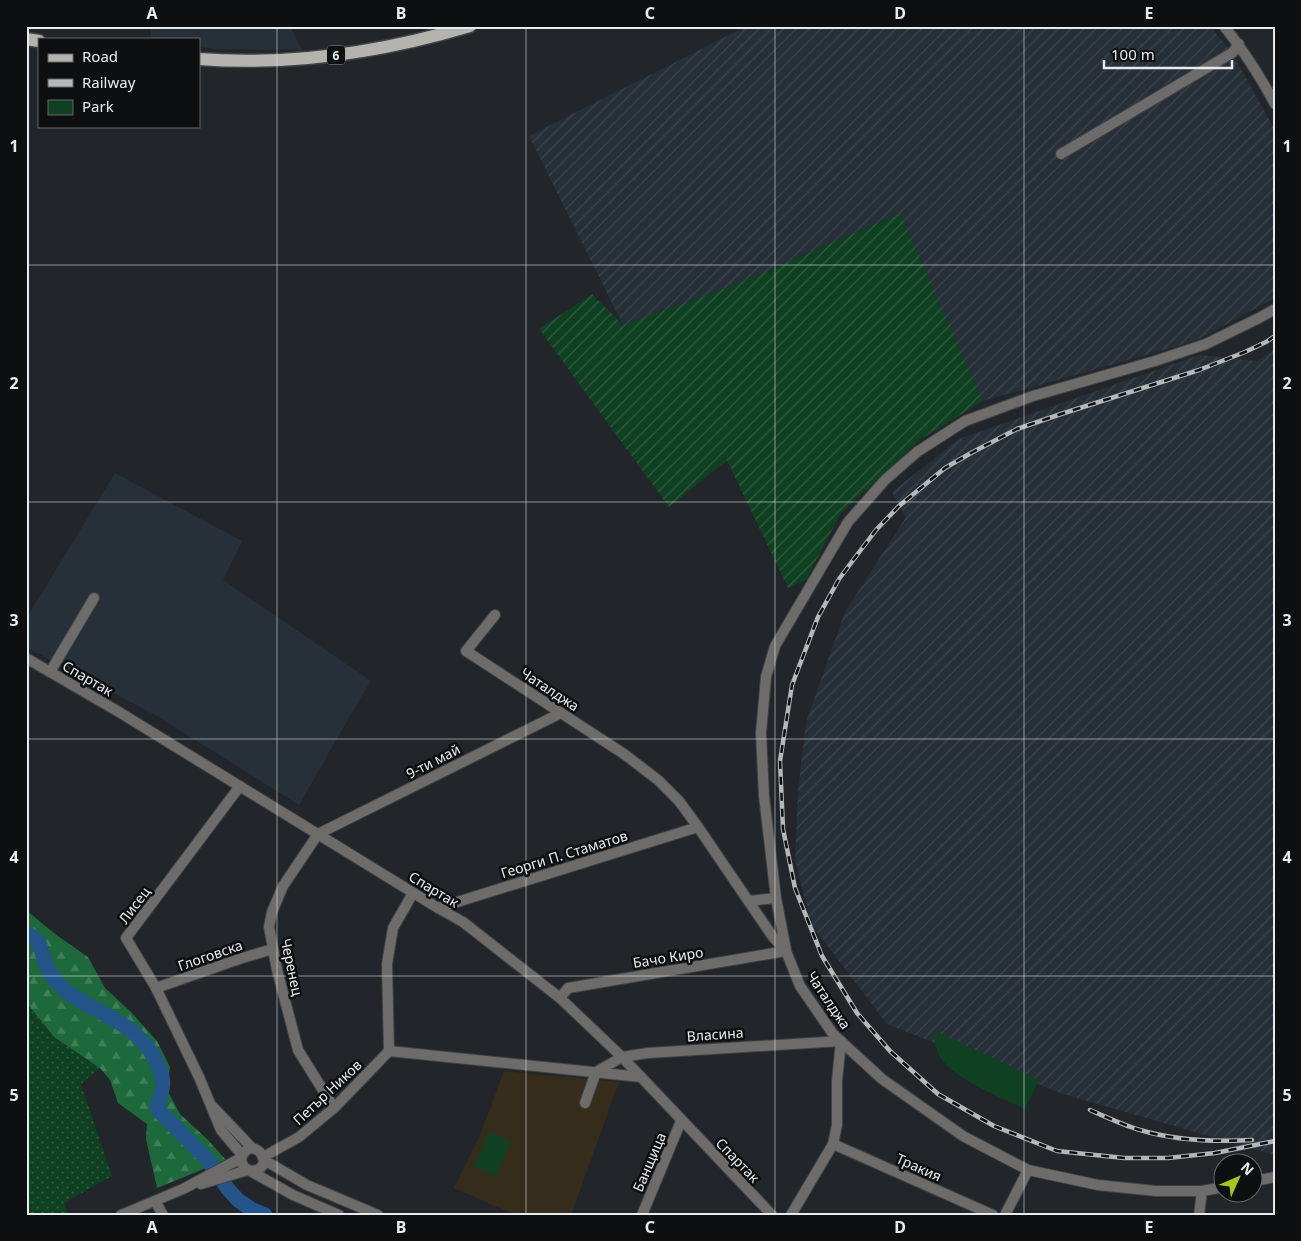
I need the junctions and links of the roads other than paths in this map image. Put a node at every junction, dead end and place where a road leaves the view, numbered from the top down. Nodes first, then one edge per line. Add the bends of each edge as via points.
1 (470, 26) edge
2 (1224, 26) edge
3 (1239, 44) junction
4 (200, 59) edge
5 (1275, 104) edge
6 (1061, 154) dead end
7 (1275, 309) edge
8 (94, 598) dead end
9 (495, 615) dead end
10 (26, 658) edge
11 (50, 672) junction
12 (560, 713) junction
13 (240, 786) junction
14 (698, 827) junction
15 (318, 834) junction
16 (413, 892) junction
17 (776, 898) junction
18 (749, 900) junction
19 (438, 908) junction
20 (273, 949) junction
21 (786, 951) junction
22 (156, 988) junction
23 (560, 998) junction
24 (841, 1041) junction
25 (389, 1051) junction
26 (622, 1057) junction
27 (596, 1072) junction
28 (641, 1077) junction
29 (585, 1103) dead end
30 (211, 1105) junction
31 (334, 1108) junction
32 (681, 1121) junction
33 (833, 1144) junction
34 (279, 1148) junction
35 (259, 1154) junction
36 (241, 1157) junction
37 (1028, 1170) junction
38 (250, 1171) junction
39 (227, 1172) junction
40 (288, 1174) junction
41 (1214, 1189) edge
42 (1202, 1191) junction
43 (155, 1201) junction
44 (121, 1215) edge
45 (163, 1215) edge
46 (339, 1215) edge
47 (378, 1215) edge
48 (642, 1215) edge
49 (772, 1215) edge
50 (791, 1215) edge
51 (993, 1215) edge
52 (1006, 1215) edge
53 (1199, 1215) edge

1 - 4 main road, 6 via 430,38 347,54 280,60
2 - 3 street
3 - 5 street
3 - 6 street via 1232,53
7 - 17 street via 1206,344 1155,362 1033,396 965,421 917,452 885,480 848,522 775,646 766,677 761,733 764,796
8 - 11 street
9 - 12 street, Чаталджа via 466,651
10 - 11 street, Спартак
11 - 13 street, Спартак
12 - 14 street, Чаталджа via 658,780
12 - 15 street, 9-ти май
13 - 15 street, Спартак
13 - 22 street, Лисец via 126,938
14 - 18 street, Чаталджа
14 - 19 street, Георги П. Стаматов
15 - 16 street, Спартак
15 - 20 street, Черенец via 283,886 272,912
16 - 19 street, Спартак
16 - 25 street via 392,928 387,964
17 - 18 street
17 - 21 street
18 - 21 street, Чаталджа via 773,938
19 - 23 street, Спартак via 463,922
20 - 22 street, Глоговска
20 - 31 street, Черенец via 298,1050
21 - 23 street, Бачо Киро via 568,988
21 - 24 street, Чаталджа via 800,986
22 - 30 street, Лисец
23 - 26 street, Спартак
24 - 26 street, Власина
24 - 33 street via 837,1126
24 - 37 street, Чаталджа via 882,1079 963,1136
25 - 27 street
25 - 31 street, Петър Ников
26 - 27 street, Власина
26 - 28 street, Спартак
27 - 28 street
27 - 29 street
28 - 32 street, Спартак
30 - 35 street, Лисец
30 - 36 street, Лисец via 221,1130
31 - 34 street, Петър Ников via 299,1137
32 - 48 street, Банщица
32 - 49 street, Спартак
33 - 50 street
33 - 51 street, Тракия
34 - 35 street, Петър Ников
34 - 40 street via 279,1160
35 - 36 street via 246,1150
35 - 38 street via 263,1164
35 - 40 street, Лисец
36 - 38 street via 242,1165
36 - 39 street
37 - 42 street, Чаталджа via 1098,1185 1156,1191
37 - 52 street
38 - 39 street
38 - 46 street
39 - 43 street
40 - 47 street, Лисец
41 - 42 street, Чаталджа
42 - 53 street
43 - 44 street
43 - 45 street

